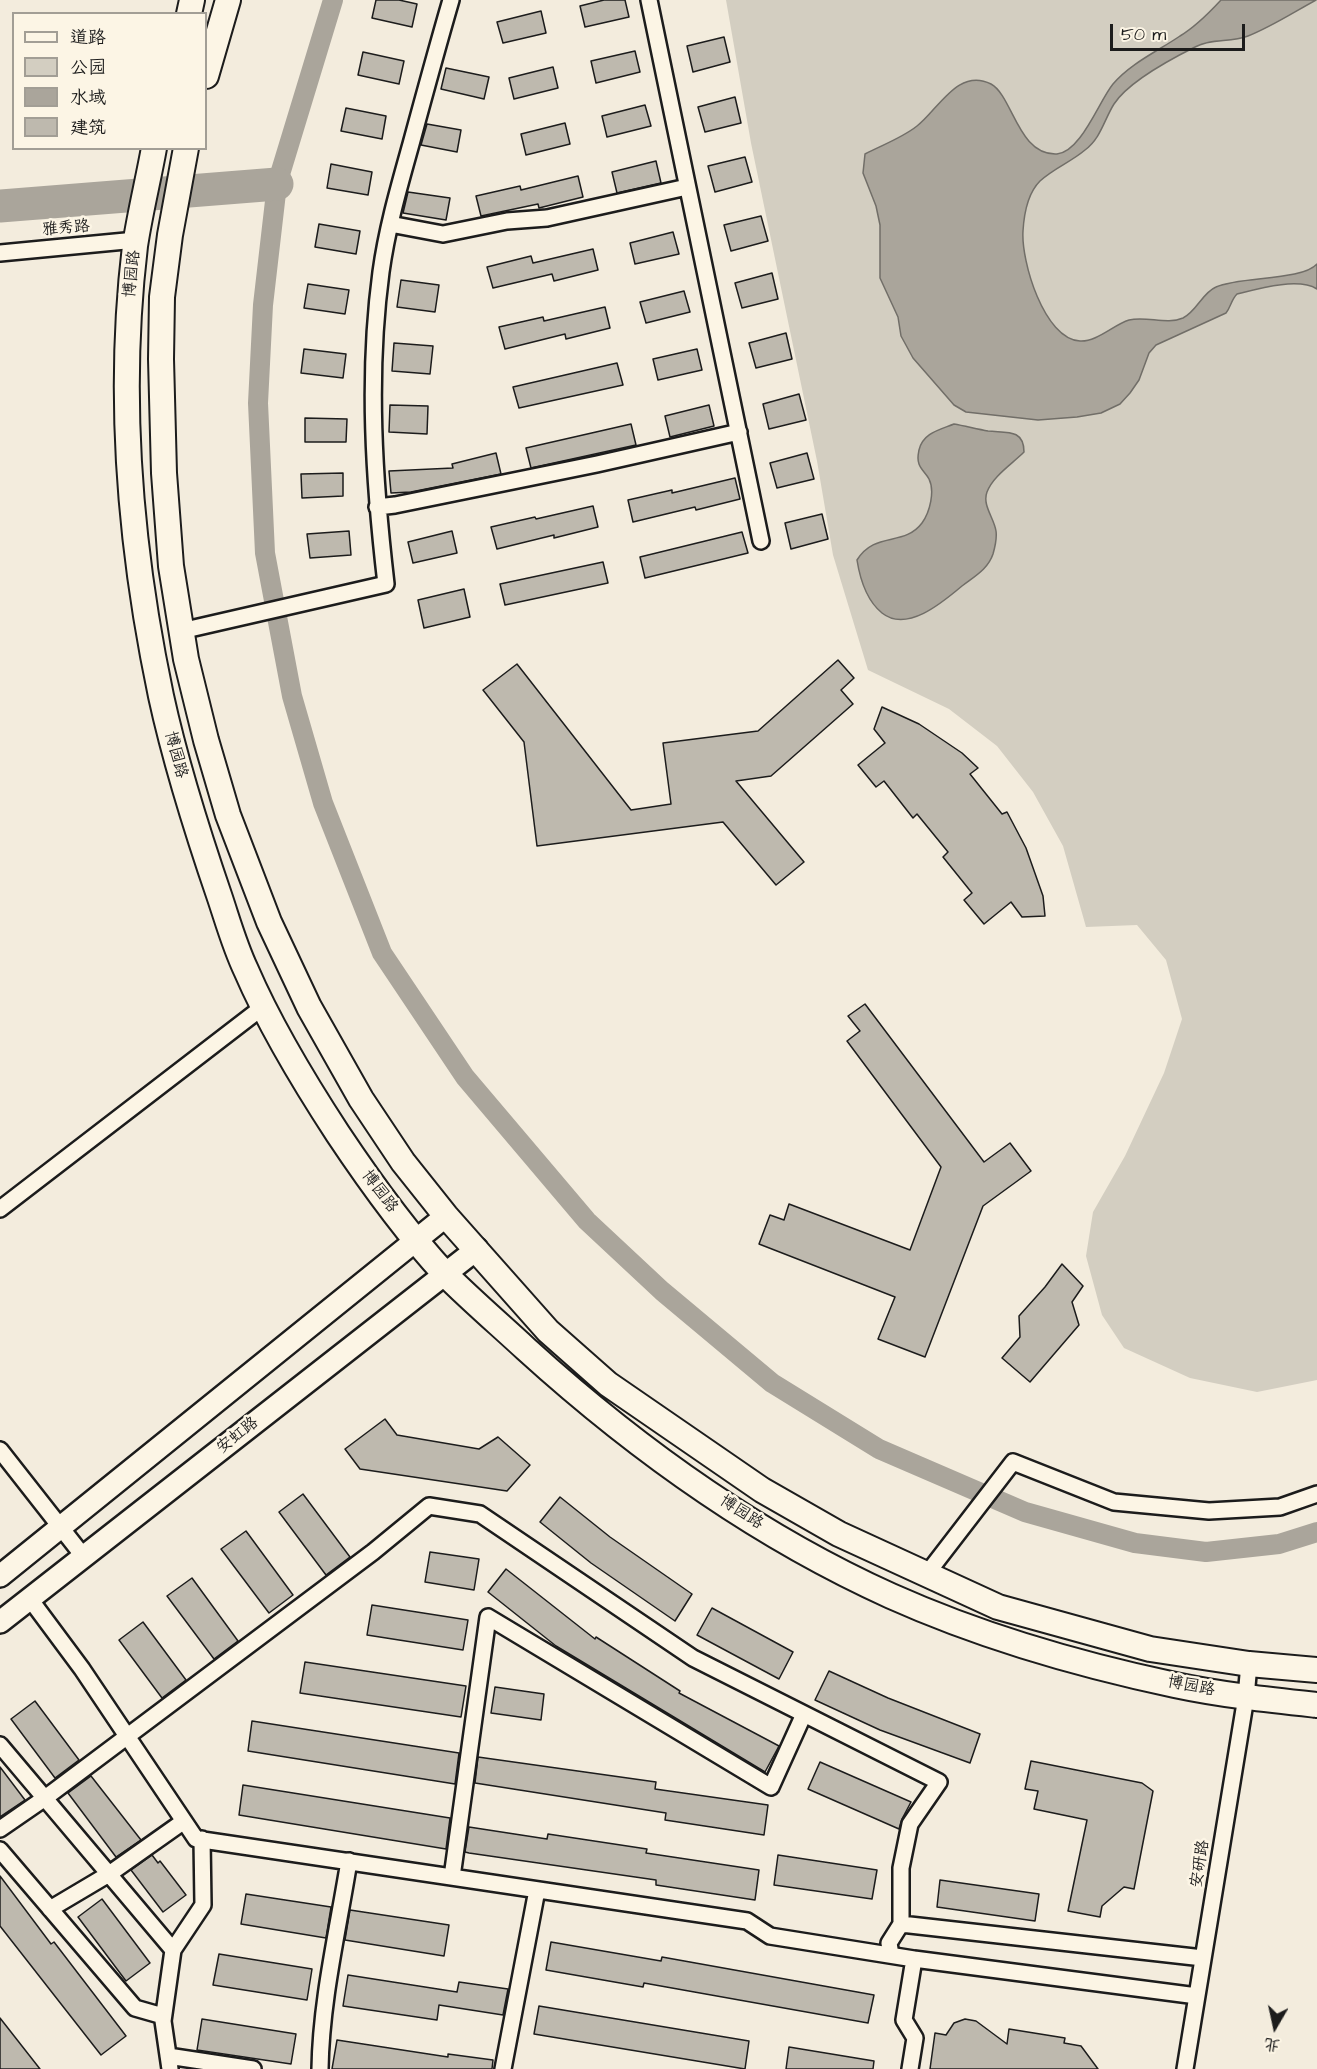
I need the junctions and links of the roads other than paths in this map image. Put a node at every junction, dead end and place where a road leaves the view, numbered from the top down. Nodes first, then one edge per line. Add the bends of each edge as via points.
1 (228, 0) edge
2 (451, 0) edge
3 (649, 0) edge
4 (207, 73) edge
5 (154, 150) edge
6 (186, 150) edge
7 (687, 187) junction
8 (390, 224) junction
9 (136, 240) junction
10 (0, 253) edge
11 (739, 432) junction
12 (377, 507) junction
13 (761, 541) dead end
14 (181, 631) junction
15 (264, 1006) junction
16 (0, 1209) edge
17 (446, 1216) junction
18 (417, 1240) junction
19 (477, 1249) junction
20 (445, 1274) junction
21 (0, 1450) edge
22 (1317, 1494) edge
23 (60, 1528) junction
24 (84, 1557) junction
25 (926, 1575) junction
26 (0, 1576) edge
27 (30, 1599) junction
28 (0, 1622) edge
29 (1250, 1664) junction
30 (1317, 1670) edge
31 (1246, 1697) junction
32 (1317, 1705) edge
33 (804, 1714) junction
34 (127, 1736) junction
35 (0, 1745) edge
36 (45, 1798) junction
37 (184, 1821) junction
38 (0, 1829) edge
39 (202, 1839) junction
40 (0, 1850) edge
41 (349, 1862) junction
42 (109, 1874) junction
43 (452, 1877) junction
44 (537, 1890) junction
45 (50, 1909) junction
46 (902, 1924) junction
47 (173, 1950) junction
48 (891, 1955) junction
49 (1203, 1958) junction
50 (914, 1959) junction
51 (1197, 1996) junction
52 (164, 2016) junction
53 (169, 2063) edge
54 (253, 2069) edge
55 (320, 2069) edge
56 (503, 2069) edge
57 (910, 2069) edge
58 (1185, 2069) edge

1 - 4 main road
2 - 8 street
3 - 7 street
5 - 9 main road, 博园路
6 - 14 main road, 博园路 via 162,297 161,370 171,566
7 - 8 street via 547,218 507,221 443,234
7 - 11 street
8 - 12 street via 376,323 373,426
9 - 10 street, 雅秀路
9 - 15 main road, 博园路 via 126,364 140,586 171,744 193,820 245,969
11 - 12 street
11 - 13 street
12 - 14 street via 386,584
14 - 17 main road, 博园路 via 228,815 269,922 309,1007 361,1099 403,1162
15 - 16 street
15 - 18 main road, 博园路 via 299,1074 374,1187
17 - 18 main road
17 - 19 main road, 博园路
18 - 20 main road, 博园路
18 - 23 main road
19 - 20 main road, 安虹路
19 - 25 main road, 博园路 via 548,1331 608,1384 762,1490 839,1534
20 - 24 main road, 安虹路
20 - 31 main road, 博园路 via 580,1398 672,1469 815,1559 893,1597 1080,1662
21 - 23 street
22 - 25 street via 1281,1507 1209,1510 1114,1502 1013,1462
23 - 24 street
23 - 26 main road
24 - 27 main road, 安虹路
25 - 29 main road, 博园路 via 998,1607 1150,1649
27 - 28 main road, 安虹路
27 - 34 street
29 - 30 main road, 博园路
29 - 31 street, 安研路
31 - 32 main road, 博园路
31 - 49 street, 安研路
33 - 34 street via 693,1658 480,1514 429,1506
33 - 43 street via 771,1787 488,1617
33 - 46 street via 939,1782 910,1824 901,1868
34 - 36 street
34 - 37 street
35 - 36 street
36 - 38 street
36 - 42 street
37 - 39 street via 196,1839
37 - 42 street
39 - 41 street
39 - 47 street via 203,1905
40 - 45 street
41 - 43 street
41 - 55 street
42 - 45 street
42 - 47 street
43 - 44 street
44 - 48 street via 747,1921 770,1936
44 - 56 street
45 - 52 street via 135,2008
46 - 48 street via 889,1943
46 - 49 street
47 - 52 street
48 - 50 street
49 - 51 street, 安研路
50 - 51 street
50 - 57 street via 904,2020 915,2038
51 - 58 street, 安研路
52 - 53 street
53 - 54 street

